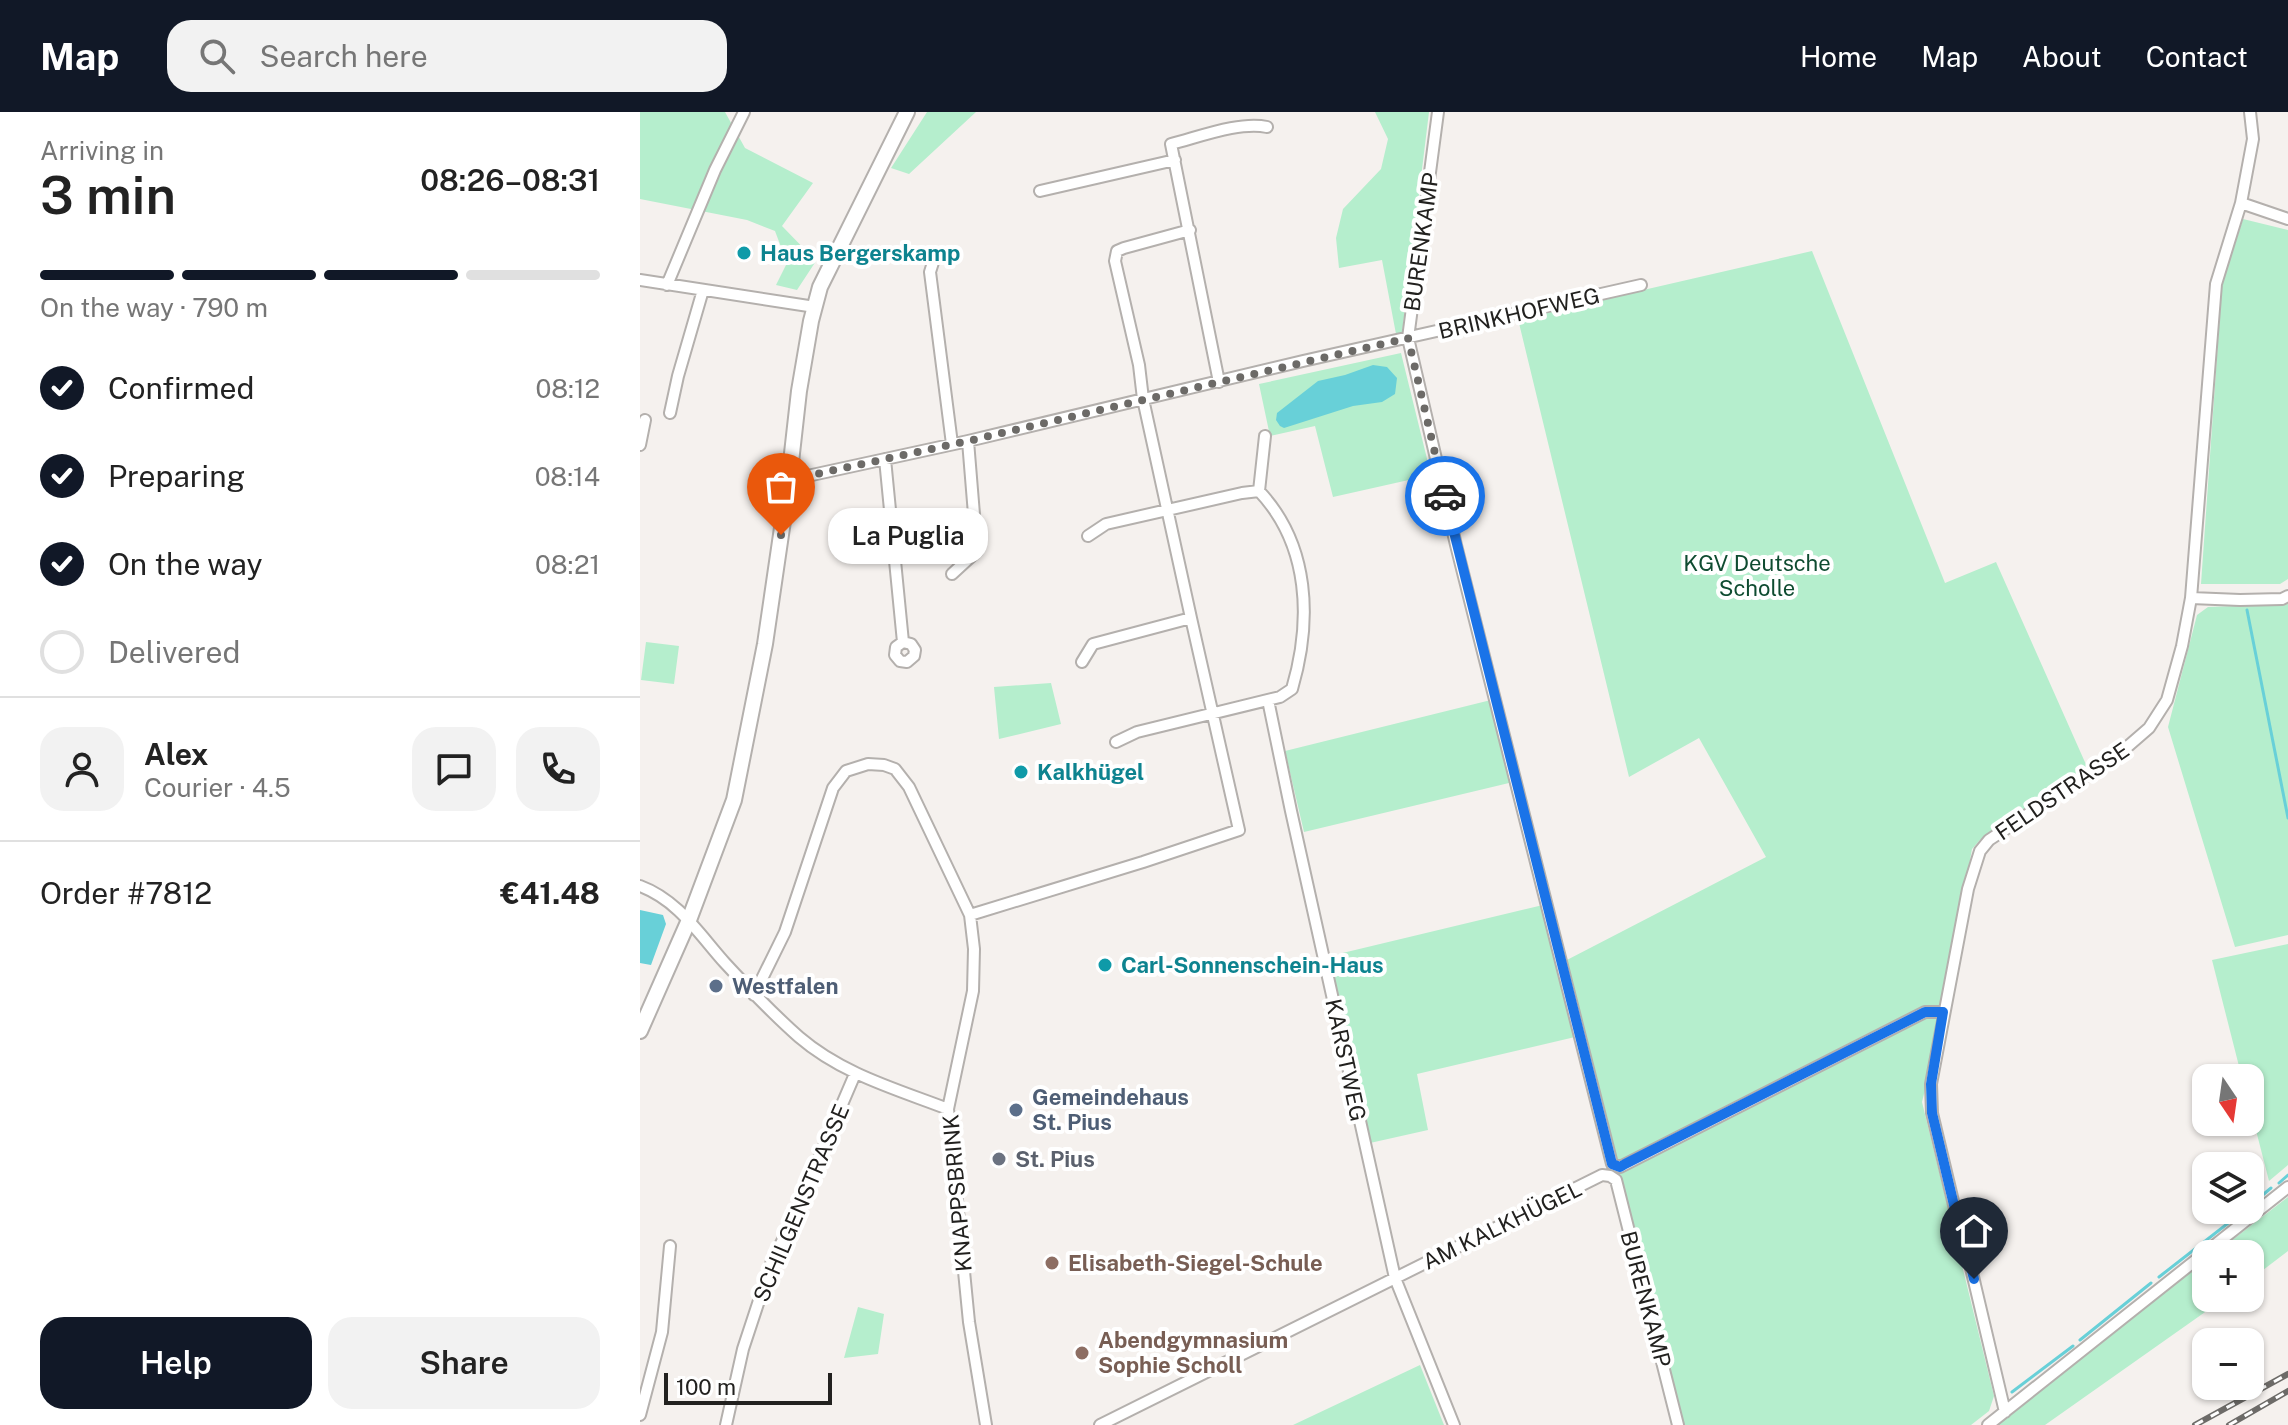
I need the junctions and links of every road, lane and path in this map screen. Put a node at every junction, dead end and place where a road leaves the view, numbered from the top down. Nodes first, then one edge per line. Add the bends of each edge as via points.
1 (744, 112) edge
2 (907, 112) edge
3 (1438, 112) edge
4 (2250, 112) edge
5 (1267, 127) dead end
6 (1175, 160) junction
7 (1040, 191) dead end
8 (2241, 203) junction
9 (2288, 219) edge
10 (1190, 230) junction
11 (936, 253) dead end
12 (640, 280) edge
13 (667, 285) junction
14 (1641, 285) dead end
15 (703, 290) junction
16 (815, 307) junction
17 (1408, 338) junction
18 (1219, 382) junction
19 (1143, 399) junction
20 (670, 413) dead end
21 (645, 420) dead end
22 (1265, 436) dead end
23 (968, 441) junction
24 (952, 444) junction
25 (640, 445) edge
26 (885, 459) junction
27 (789, 480) junction
28 (1259, 491) junction
29 (1167, 510) junction
30 (1088, 536) dead end
31 (952, 574) dead end
32 (2288, 596) edge
33 (2191, 598) junction
34 (1191, 618) junction
35 (903, 642) dead end
36 (1082, 662) dead end
37 (1268, 700) junction
38 (1214, 714) junction
39 (1116, 742) dead end
40 (640, 886) edge
41 (970, 915) junction
42 (689, 920) junction
43 (754, 995) junction
44 (1943, 1012) junction
45 (640, 1031) edge
46 (855, 1074) junction
47 (948, 1109) junction
48 (1610, 1176) joint
49 (2288, 1187) edge
50 (670, 1246) dead end
51 (1395, 1278) junction
52 (2005, 1412) junction
53 (640, 1415) edge
54 (726, 1425) edge
55 (986, 1425) edge
56 (1100, 1425) edge
57 (1454, 1425) edge
58 (1678, 1425) edge
59 (1988, 1425) edge

1 - 13 street
2 - 16 street via 828,269
3 - 17 street, BURENKAMP
4 - 8 street, FELDSTRASSE via 2253,139
5 - 6 street via 1171,144
6 - 7 street
6 - 10 street
8 - 9 street
8 - 33 street, FELDSTRASSE via 2216,284
10 - 18 street
10 - 19 street via 1117,251
11 - 24 street via 930,272
12 - 13 street
13 - 15 street
14 - 17 street, BRINKHOFWEG
15 - 16 street
15 - 20 street
16 - 27 street
17 - 18 street, BRINKHOFWEG
17 - 44 street, BURENKAMP via 1612,1164 1620,1167 1925,1012
18 - 19 street, BRINKHOFWEG
19 - 23 street, BRINKHOFWEG
19 - 29 street
21 - 25 street
22 - 28 street
23 - 24 street, BRINKHOFWEG
23 - 31 street via 977,551
24 - 26 street, BRINKHOFWEG
26 - 27 street, BRINKHOFWEG
26 - 35 street
27 - 42 street via 765,644 734,800
28 - 29 street
28 - 37 street via 1291,537 1303,590 1303,628 1292,689
29 - 30 street via 1106,524
29 - 34 street
32 - 33 street
33 - 44 street, FELDSTRASSE via 2167,700 2149,728 1980,851
34 - 36 street via 1093,644
34 - 38 street
37 - 38 street
37 - 51 street, KARSTWEG
38 - 39 street
38 - 41 street via 1239,830
40 - 42 street via 671,902
41 - 43 street, KNAPPSBRINK via 909,787 895,769 868,764 846,771 833,788 785,932
41 - 47 street, KNAPPSBRINK via 973,991
42 - 43 street
42 - 45 street
43 - 46 street via 801,1039
44 - 52 street, FELDSTRASSE via 1931,1084 1932,1113
46 - 47 street
46 - 54 street, SCHILGENSTRASSE via 772,1261 743,1349
47 - 55 street, KNAPPSBRINK via 969,1322
48 - 51 street, AM KALKHÜGEL via 1602,1175
48 - 58 street, BURENKAMP via 1616,1180
49 - 52 street
50 - 53 street via 662,1332
51 - 56 street, AM KALKHÜGEL
51 - 57 street, AM KALKHÜGEL
52 - 59 street

